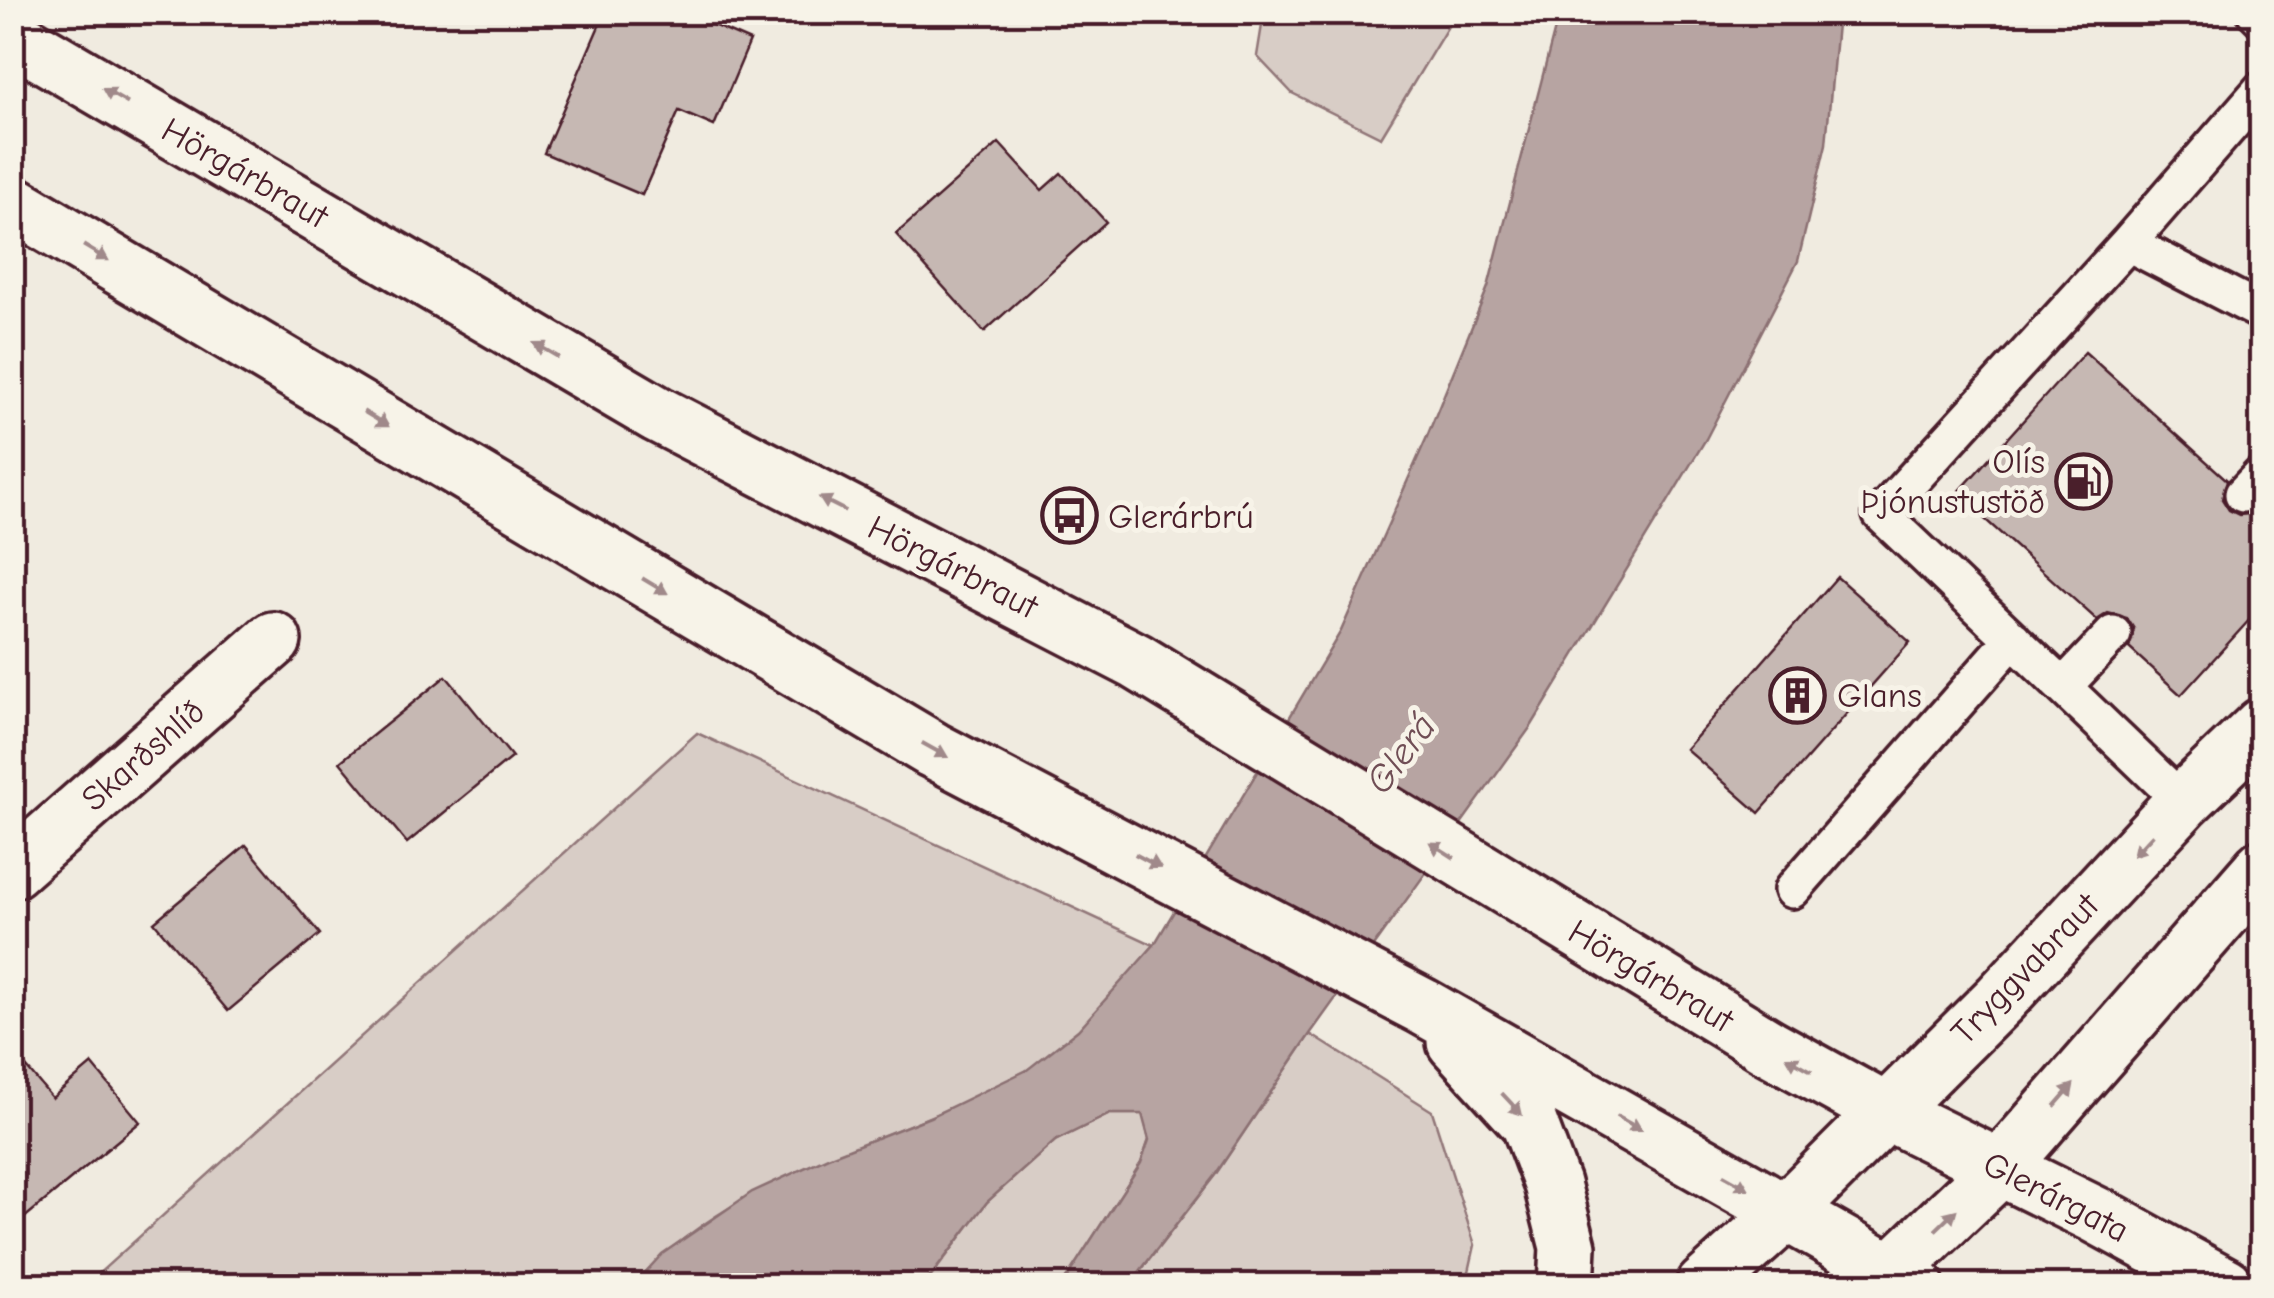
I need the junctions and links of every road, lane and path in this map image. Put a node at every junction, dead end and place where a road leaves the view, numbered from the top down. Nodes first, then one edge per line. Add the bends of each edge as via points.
1 (2255, 12) edge
2 (2262, 19) edge
3 (12, 36) edge
4 (2262, 89) edge
5 (12, 203) edge
6 (2128, 243) junction
7 (2262, 312) edge
8 (2113, 634) dead end
9 (273, 640) dead end
10 (2012, 640) junction
11 (2063, 688) junction
12 (2262, 726) edge
13 (2183, 802) junction
14 (2262, 868) edge
15 (12, 870) edge
16 (1792, 890) dead end
17 (1422, 1006) junction
18 (1884, 1111) junction
19 (2000, 1168) junction
20 (1787, 1211) junction
21 (1895, 1281) edge
22 (1566, 1286) edge
23 (1704, 1286) edge
24 (2226, 1286) edge

1 - 2 lane
18 -> 3 main road, Hörgárbraut via 1136,662 658,414
4 - 6 lane
5 -> 17 main road via 934,750
6 - 7 lane
6 - 10 lane via 1881,514
8 - 11 lane
9 - 15 main road, Skarðshlíð
10 - 11 lane
10 - 16 lane
11 - 13 lane
12 - 13 main road, Tryggvabraut
13 -> 18 main road, Tryggvabraut via 2000,999
19 -> 14 main road
17 -> 20 main road
17 -> 22 main road via 1529,1122 1568,1246
18 - 19 main road, Glerárgata
18 - 20 main road, Tryggvabraut
21 -> 19 main road
19 - 24 main road, Glerárgata
20 - 21 main road
20 - 23 main road, Tryggvabraut

